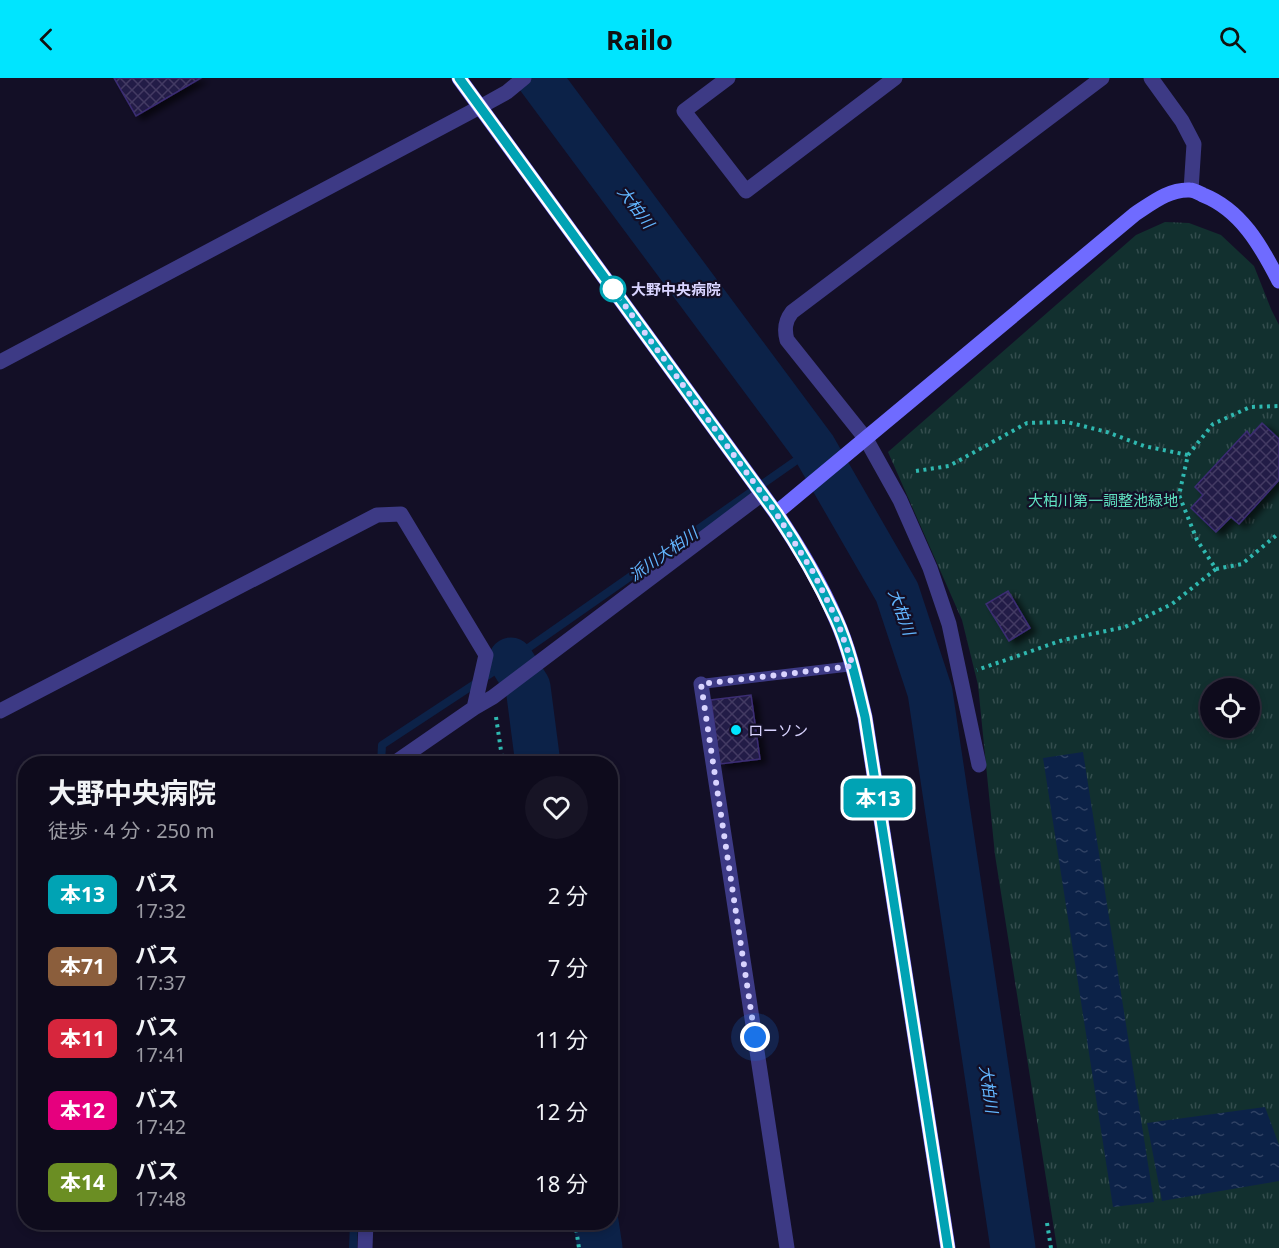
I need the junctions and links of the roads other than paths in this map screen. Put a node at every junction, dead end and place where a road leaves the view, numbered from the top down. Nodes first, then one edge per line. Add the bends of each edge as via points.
1 (459, 78) edge
2 (524, 78) edge
3 (728, 78) edge
4 (895, 78) edge
5 (1102, 78) edge
6 (1151, 78) edge
7 (480, 107) junction
8 (1191, 190) junction
9 (1279, 281) edge
10 (0, 362) edge
11 (866, 439) junction
12 (762, 494) junction
13 (776, 513) junction
14 (853, 666) junction
15 (701, 684) joint
16 (474, 708) junction
17 (0, 711) edge
18 (405, 756) edge
19 (979, 765) dead end
20 (366, 1230) edge
21 (365, 1248) edge
22 (787, 1248) edge
23 (948, 1248) edge

1 - 7 street
2 - 7 street
3 - 4 street via 684,111 746,190
5 - 11 street via 789,316 787,340
6 - 8 street via 1194,144
7 - 10 street
7 - 12 street
8 - 9 street via 1213,198 1244,223
8 - 11 street via 1165,195 1135,214
11 - 13 street
11 - 19 street via 900,500 950,624
12 - 13 street
12 - 16 street
13 - 14 street via 813,572 837,620
14 - 15 lane
14 - 23 street via 865,717
15 - 22 street
16 - 17 street via 486,656 401,514 377,515
16 - 18 street
20 - 21 street

